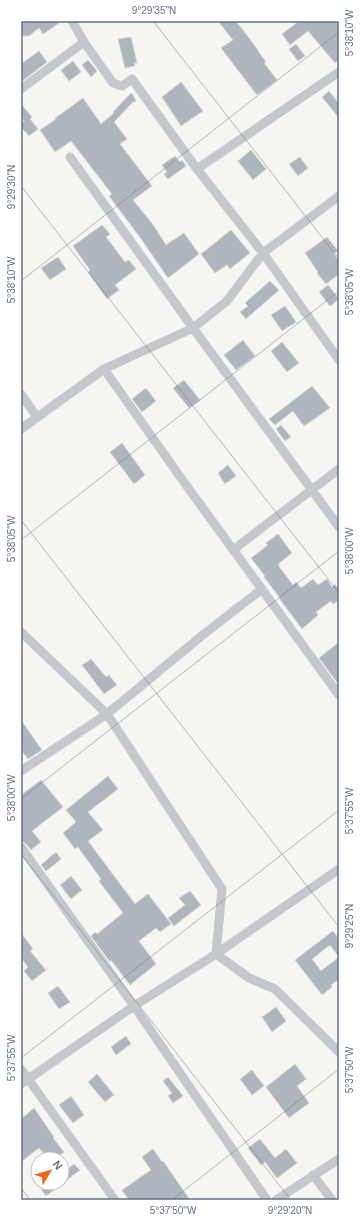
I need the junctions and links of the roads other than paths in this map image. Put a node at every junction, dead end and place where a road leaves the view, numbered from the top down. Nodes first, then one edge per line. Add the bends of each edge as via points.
1 (72, 21) edge
2 (84, 42) junction
3 (339, 72) edge
4 (21, 89) edge
5 (70, 157) dead end
6 (198, 170) junction
7 (339, 196) edge
8 (263, 253) junction
9 (193, 328) junction
10 (339, 360) edge
11 (104, 368) junction
12 (21, 394) edge
13 (37, 417) junction
14 (21, 429) edge
15 (339, 469) edge
16 (312, 489) junction
17 (339, 527) edge
18 (233, 550) junction
19 (262, 589) junction
20 (21, 632) edge
21 (339, 695) edge
22 (107, 714) junction
23 (21, 771) edge
24 (21, 847) edge
25 (339, 869) edge
26 (216, 954) junction
27 (134, 1006) junction
28 (339, 1052) edge
29 (21, 1069) edge
30 (25, 1081) edge
31 (339, 1159) edge
32 (313, 1175) junction
33 (114, 1200) edge
34 (267, 1200) edge
35 (276, 1200) edge
36 (332, 1200) edge

1 - 2 street
2 - 4 street
2 - 6 street via 113,82 122,86 132,80
3 - 6 street
5 - 9 street
6 - 8 street
7 - 8 street
8 - 9 street via 227,301
8 - 10 street
9 - 11 street
9 - 16 street
11 - 13 street
11 - 18 street
12 - 13 street
13 - 14 street
15 - 16 street
16 - 17 street
16 - 18 street
18 - 19 street
19 - 21 street
19 - 22 street
20 - 22 street
22 - 23 street
22 - 26 street via 222,889
24 - 27 street
25 - 26 street
26 - 27 street
26 - 28 street via 249,978 275,989
27 - 30 street
27 - 34 street
29 - 30 street
30 - 33 street
31 - 32 street
32 - 35 street
32 - 36 street

